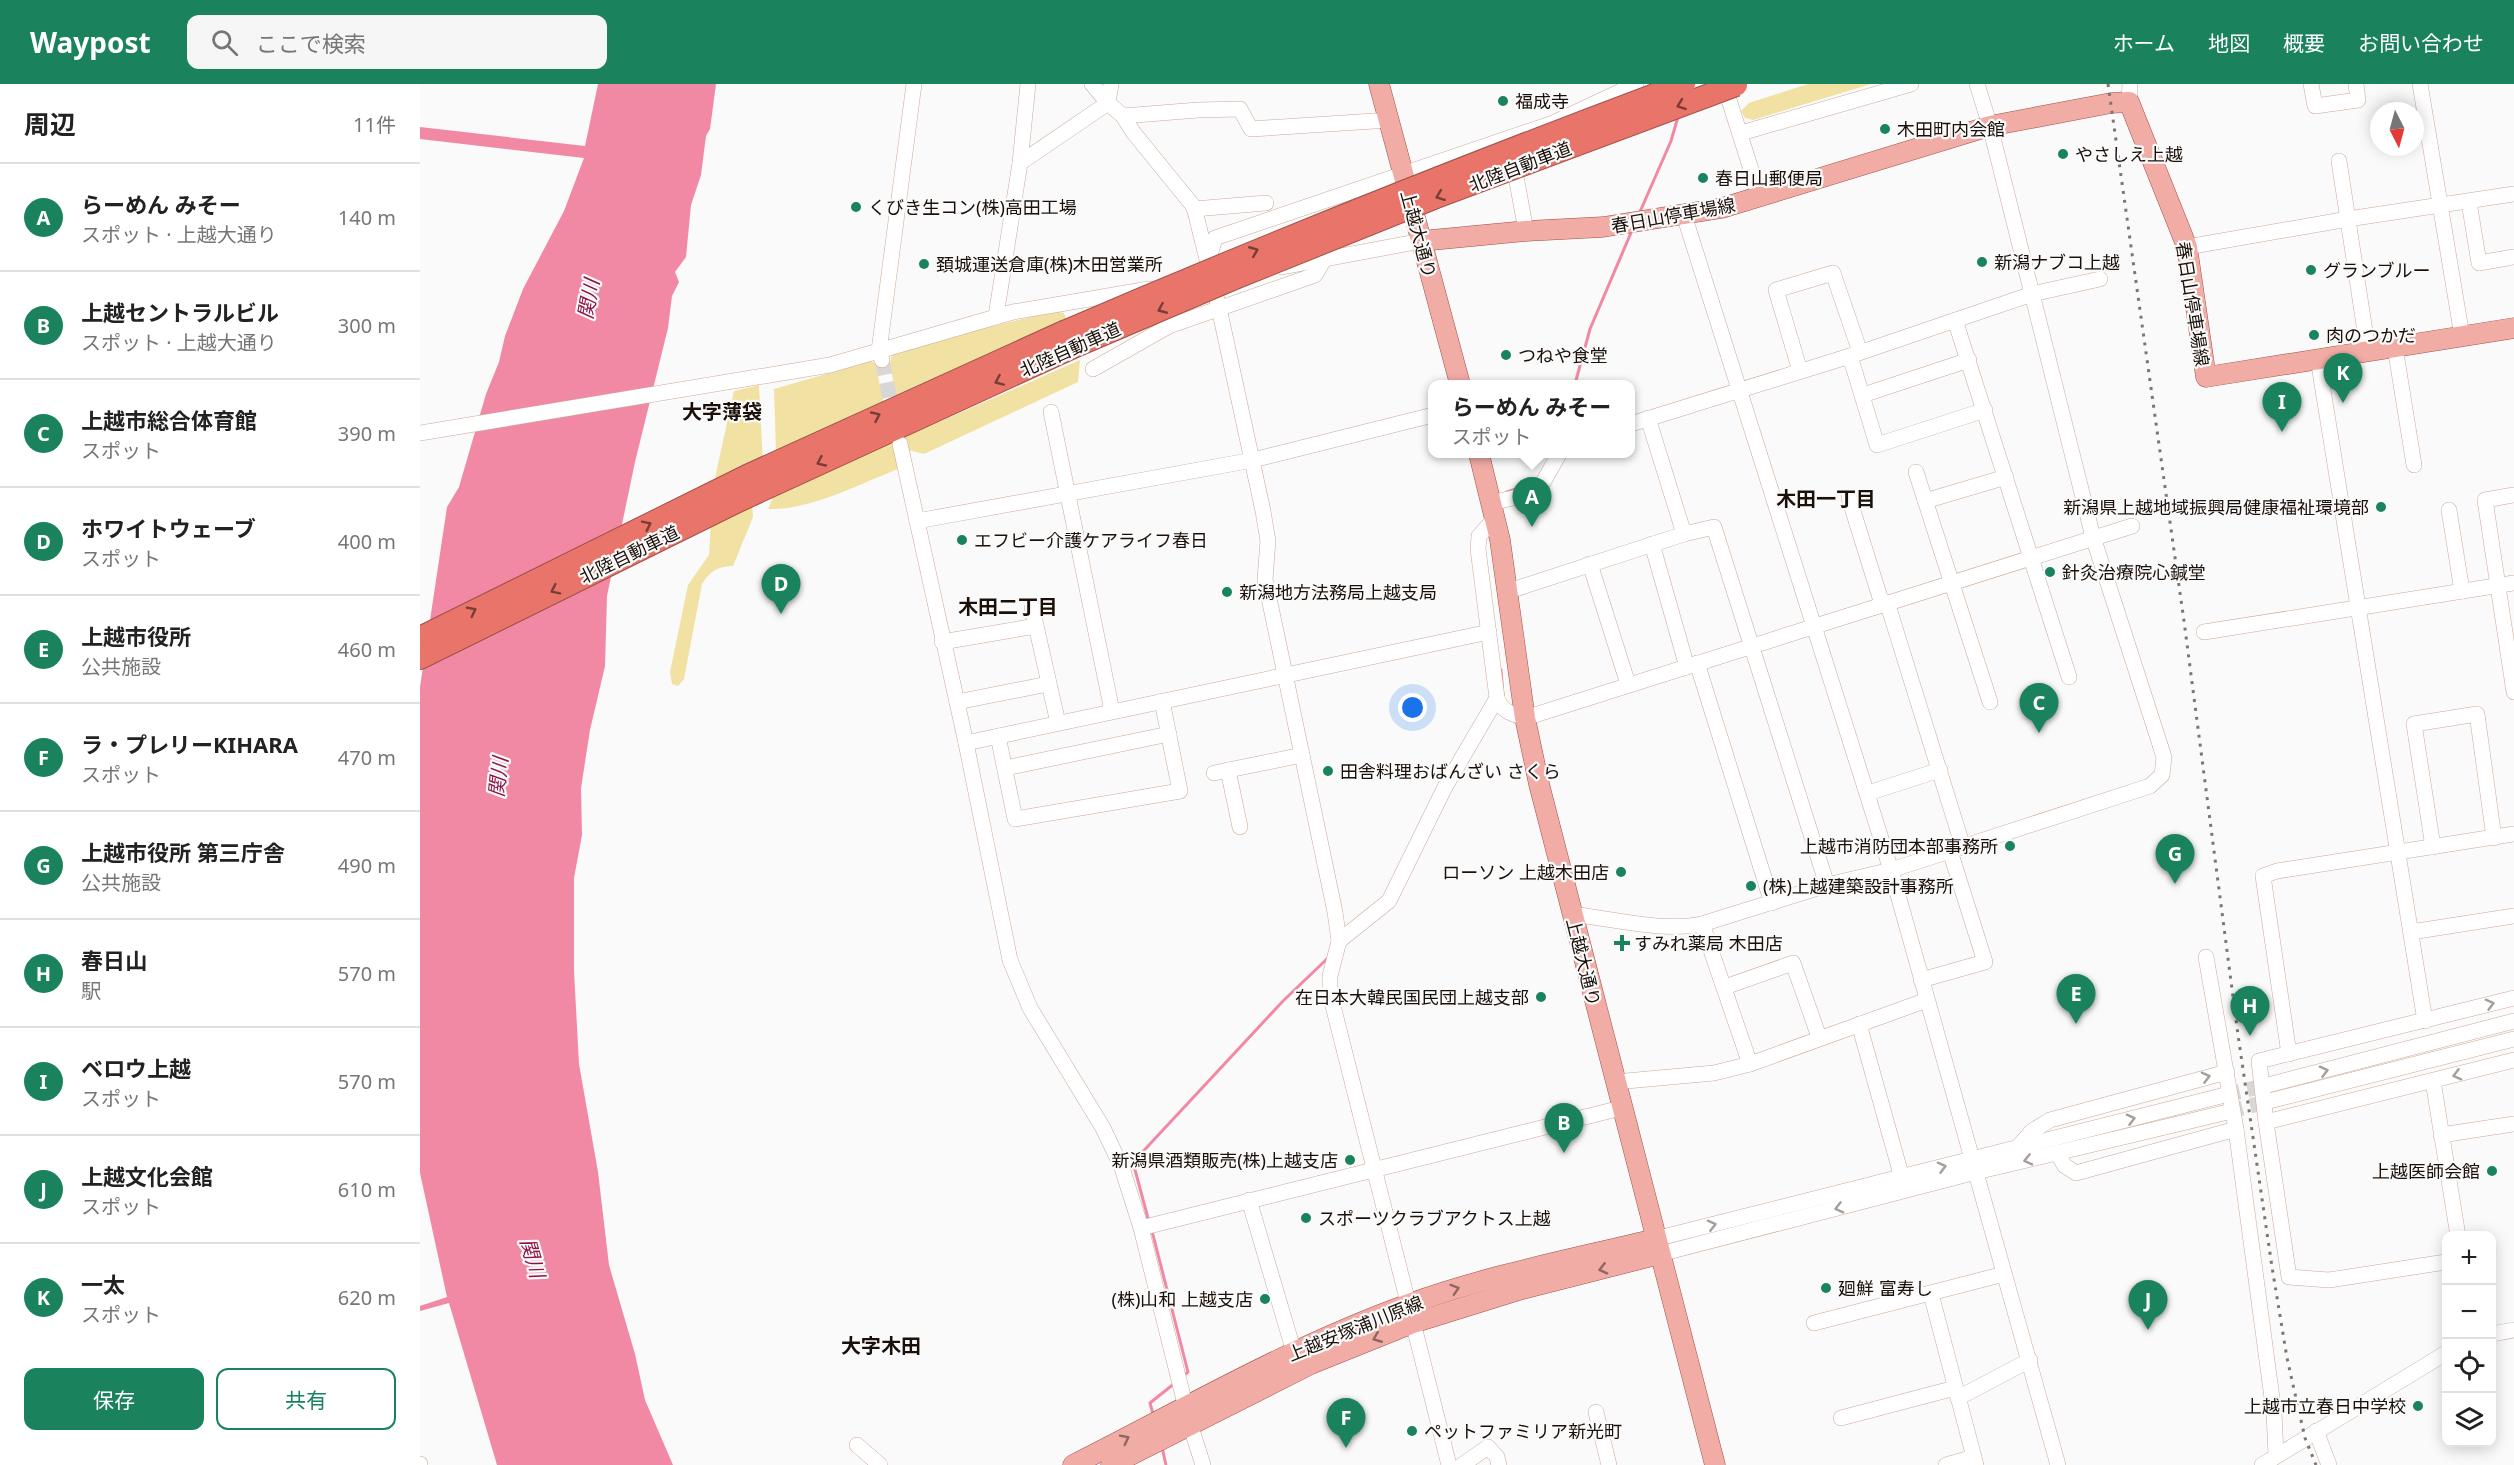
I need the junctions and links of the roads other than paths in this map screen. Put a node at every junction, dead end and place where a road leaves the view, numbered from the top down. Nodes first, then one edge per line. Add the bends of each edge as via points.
1 (914, 84) edge
2 (1028, 84) edge
3 (1092, 84) edge
4 (1111, 84) edge
5 (1379, 84) edge
6 (1636, 84) edge
7 (1684, 84) edge
8 (1733, 84) edge
9 (1911, 84) edge
10 (1977, 84) edge
11 (2312, 84) edge
12 (2356, 84) edge
13 (2421, 84) edge
14 (2129, 93) edge
15 (1108, 103) junction
16 (1123, 116) junction
17 (1389, 120) junction
18 (1990, 126) junction
19 (1741, 133) junction
20 (1509, 138) junction
21 (2339, 161) dead end
22 (1020, 163) junction
23 (1403, 175) junction
24 (2514, 194) edge
25 (1760, 198) junction
26 (2469, 202) junction
27 (1266, 203) dead end
28 (2441, 207) junction
29 (1194, 209) junction
30 (1684, 215) junction
31 (2348, 219) junction
32 (1526, 231) junction
33 (1421, 241) junction
34 (2187, 247) junction
35 (2514, 257) edge
36 (1324, 260) junction
37 (1208, 262) junction
38 (2100, 279) dead end
39 (1212, 280) junction
40 (2032, 294) junction
41 (1219, 308) junction
42 (996, 316) junction
43 (1955, 320) junction
44 (2514, 328) edge
45 (2462, 336) junction
46 (1068, 340) junction
47 (2395, 347) junction
48 (2368, 351) junction
49 (1855, 354) junction
50 (880, 355) junction
51 (2318, 359) junction
52 (1969, 360) junction
53 (1093, 369) dead end
54 (1800, 371) junction
55 (1459, 380) edge
56 (1739, 389) junction
57 (1863, 395) junction
58 (1985, 410) junction
59 (1051, 412) dead end
60 (1428, 416) edge
61 (1648, 418) junction
62 (1635, 423) edge
63 (420, 433) edge
64 (900, 444) dead end
65 (1480, 458) edge
66 (1556, 458) edge
67 (1253, 460) junction
68 (2414, 465) dead end
69 (1916, 472) dead end
70 (2006, 477) junction
71 (1066, 493) junction
72 (2514, 495) edge
73 (1849, 498) dead end
74 (1925, 501) junction
75 (1493, 510) junction
76 (2449, 510) dead end
77 (917, 521) junction
78 (2132, 526) dead end
79 (1684, 534) junction
80 (2093, 537) junction
81 (1652, 544) junction
82 (2031, 556) junction
83 (1590, 564) junction
84 (1950, 582) junction
85 (2514, 583) edge
86 (2497, 585) junction
87 (2462, 591) junction
88 (1506, 592) junction
89 (1884, 603) junction
90 (1032, 608) dead end
91 (2358, 608) junction
92 (1036, 626) junction
93 (1815, 626) junction
94 (1489, 632) junction
95 (2205, 632) dead end
96 (420, 638) edge
97 (942, 642) junction
98 (1751, 645) junction
99 (420, 658) edge
100 (1692, 665) junction
101 (1284, 675) junction
102 (2069, 677) dead end
103 (1048, 684) junction
104 (1628, 684) junction
105 (2514, 693) edge
106 (1497, 698) junction
107 (1162, 701) junction
108 (957, 702) junction
109 (1990, 702) dead end
110 (1112, 711) junction
111 (1525, 718) junction
112 (1058, 723) junction
113 (1169, 734) junction
114 (998, 736) junction
115 (966, 742) junction
116 (1302, 755) junction
117 (1005, 768) junction
118 (1940, 770) junction
119 (1868, 793) junction
120 (1240, 827) dead end
121 (2514, 834) edge
122 (2494, 838) junction
123 (2433, 847) junction
124 (1956, 849) junction
125 (2398, 853) junction
126 (1891, 870) junction
127 (1827, 885) junction
128 (1772, 903) junction
129 (1572, 914) junction
130 (2514, 916) edge
131 (1702, 924) junction
132 (2411, 932) junction
133 (1339, 941) junction
134 (2206, 957) dead end
135 (1921, 981) junction
136 (1725, 987) junction
137 (2514, 998) edge
138 (1927, 1000) junction
139 (2425, 1021) junction
140 (2514, 1021) edge
141 (1859, 1024) junction
142 (1819, 1037) junction
143 (2514, 1039) edge
144 (2289, 1054) junction
145 (2514, 1060) edge
146 (1750, 1064) junction
147 (2228, 1072) junction
148 (2433, 1081) junction
149 (1615, 1082) junction
150 (2268, 1085) tunnel mouth
151 (2225, 1095) tunnel mouth
152 (2269, 1101) tunnel mouth
153 (1621, 1108) junction
154 (2228, 1112) tunnel mouth
155 (2266, 1122) junction
156 (2514, 1124) edge
157 (2236, 1129) junction
158 (2441, 1135) junction
159 (2017, 1148) junction
160 (2056, 1153) junction
161 (1975, 1165) junction
162 (1375, 1169) junction
163 (1902, 1178) junction
164 (1249, 1200) junction
165 (1141, 1228) junction
166 (2457, 1231) edge
167 (1658, 1247) junction
168 (2442, 1263) edge
169 (2004, 1274) junction
170 (1931, 1294) junction
171 (1408, 1304) junction
172 (1413, 1323) junction
173 (1814, 1323) dead end
174 (2514, 1330) edge
175 (2496, 1333) edge
176 (1293, 1352) junction
177 (2442, 1355) edge
178 (2030, 1360) junction
179 (1956, 1393) junction
180 (1596, 1412) dead end
181 (1188, 1416) junction
182 (1841, 1418) dead end
183 (2316, 1431) junction
184 (857, 1445) dead end
185 (1975, 1461) edge
186 (2268, 1462) edge
187 (880, 1465) edge
188 (1073, 1465) edge
189 (1111, 1465) edge
190 (1203, 1465) edge
191 (1449, 1465) edge
192 (1462, 1465) edge
193 (1499, 1465) edge
194 (1609, 1465) edge
195 (1715, 1465) edge
196 (1946, 1465) edge
197 (2058, 1465) edge
198 (2329, 1465) edge

1 - 50 street
2 - 22 street
3 - 15 street
4 - 15 street
5 - 17 main road, 上越大通り
6 - 20 street via 1553,123
46 -> 7 highway, 北陸自動車道, bridge via 1228,262
8 - 19 street
8 -> 46 highway, 北陸自動車道, bridge
9 - 19 street
10 - 18 street
11 - 12 street via 2315,106 2358,100
13 - 28 street
14 - 18 main road, 春日山停車場線 via 2111,103
14 - 34 main road, 春日山停車場線
15 - 16 street
15 - 22 street
16 - 17 street via 1240,109 1251,129
16 - 29 street
17 - 23 main road, 上越大通り
18 - 25 main road, 春日山停車場線
18 - 40 street
19 - 25 street
20 - 23 street
20 - 32 street
21 - 31 street
22 - 42 street
23 - 33 main road, 上越大通り
23 - 37 street via 1215,238
24 - 26 street
25 - 30 main road, 春日山停車場線
26 - 28 street
26 - 35 street via 2479,263
27 - 29 street
28 - 31 street
28 - 45 street
29 - 37 street
30 - 32 main road, 春日山停車場線 via 1604,227
30 - 56 street
31 - 34 street
31 - 48 street
32 - 33 main road, 春日山停車場線
33 - 36 street
33 - 55 main road, 上越大通り
34 - 51 main road, 春日山停車場線 via 2206,377
36 - 39 street
36 - 41 street via 1315,275
37 - 39 street
38 - 40 street
39 - 41 street
39 - 42 street
40 - 43 street
40 - 80 street
41 - 53 street via 1169,326
41 - 67 street
42 - 50 street
43 - 49 street
43 - 52 street
44 - 45 main road
45 - 47 main road
96 -> 46 highway, 北陸自動車道 via 747,476
46 -> 99 highway, 北陸自動車道
47 - 48 main road
47 - 68 street
48 - 51 main road
49 - 54 street
49 - 54 street via 1833,273 1776,290
49 - 57 street
50 - 63 street
51 - 91 street
52 - 57 street
52 - 58 street
54 - 56 street
56 - 61 street
56 - 93 street
57 - 58 street via 1877,446
58 - 70 street
59 - 71 street
60 - 67 street
61 - 62 street
61 - 79 street
64 - 77 street
65 - 75 main road, 上越大通り
66 - 75 street via 1541,486
67 - 71 street
67 - 101 street via 1268,541 1265,579
69 - 74 street
70 - 74 street
70 - 82 street
71 - 77 street
71 - 110 street
72 - 86 street via 2485,500
73 - 89 street
74 - 84 street
75 - 88 main road, 上越大通り
75 - 94 street via 1479,536 1478,549
76 - 87 street
77 - 97 street
78 - 80 street
79 - 81 street
79 - 98 street via 1714,527
80 - 82 street
80 - 124 street via 2164,757 2162,775 2150,786
81 - 83 street
81 - 100 street
82 - 84 street
82 - 102 street
83 - 88 street
83 - 104 street
84 - 89 street
84 - 109 street
85 - 86 street
86 - 87 street
86 - 105 street
87 - 91 street
88 - 111 main road, 上越大通り
89 - 93 street
89 - 118 street
90 - 92 street
91 - 95 street
91 - 125 street
92 - 97 street
92 - 103 street
93 - 98 street
93 - 119 street
94 - 101 street
94 - 106 street
97 - 108 street
98 - 100 street
98 - 127 street
100 - 104 street
100 - 128 street
101 - 107 street
101 - 116 street
103 - 108 street
103 - 112 street
104 - 111 street
106 - 111 street via 1499,706
106 - 133 street via 1445,787 1389,901
107 - 110 street
107 - 113 street
108 - 115 street
110 - 112 street
111 - 129 main road, 上越大通り
112 - 114 street
113 - 117 street
113 - 117 street via 1180,791 1015,819
114 - 115 street
114 - 117 street
115 - 165 street via 1018,984 1103,1128 1122,1168
116 - 120 street via 1221,771
116 - 133 street
118 - 119 street
118 - 124 street
119 - 126 street
121 - 122 street
122 - 123 street
122 - 123 street via 2477,714 2414,724
123 - 125 street
124 - 126 street
124 - 135 street via 1985,962
125 - 132 street
125 - 144 street via 2263,876
126 - 127 street
126 - 135 street
127 - 128 street
128 - 131 street
129 - 131 street via 1665,926
129 - 149 main road, 上越大通り
130 - 132 street
131 - 136 street
132 - 139 street
133 - 162 street via 1330,976 1330,994
134 - 147 street
135 - 138 street
136 - 142 street via 1793,963
136 - 146 street
139 -> 137 street
138 - 141 street
138 - 161 street
139 - 144 street
150 -> 140 street
141 - 142 street
141 - 163 street
142 - 146 street
143 - 152 street
144 - 155 street via 2259,1061
145 -> 148 street
146 - 149 street via 1714,1073
147 - 157 street
159 -> 147 street via 2040,1124 2050,1120
148 - 155 street
148 - 158 street
149 - 153 main road, 上越大通り
159 -> 151 street
153 - 162 street
153 - 167 main road, 上越大通り
154 - 160 street
155 - 168 street via 2289,1277 2329,1280
156 - 158 street
157 - 160 street via 2076,1173
157 - 186 street via 2274,1413
158 - 166 street
159 - 161 street
160 -> 161 street
163 -> 161 street
161 -> 167 street
161 - 169 street
162 - 164 street
162 - 171 street
167 -> 163 street
164 - 165 street
164 - 176 street
165 - 181 street
171 -> 167 main road, 上越安塚浦川原線 via 1473,1283
167 -> 172 main road, 上越安塚浦川原線
167 - 195 main road, 上越大通り
169 - 170 street
169 - 178 street
170 - 173 street
170 - 179 street
171 - 172 street
171 - 176 main road, 上越安塚浦川原線
172 -> 181 main road, 上越安塚浦川原線
172 - 191 street
174 - 175 street
176 - 181 main road, 上越安塚浦川原線
177 - 183 street
178 - 179 street
178 - 197 street
179 - 182 street
179 - 185 street
180 - 194 street
188 -> 181 main road, 上越安塚浦川原線
181 - 189 main road, 上越安塚浦川原線
181 - 190 street
183 - 186 street
183 - 198 street
184 - 187 street
185 - 196 street
192 - 193 street via 1488,1447

